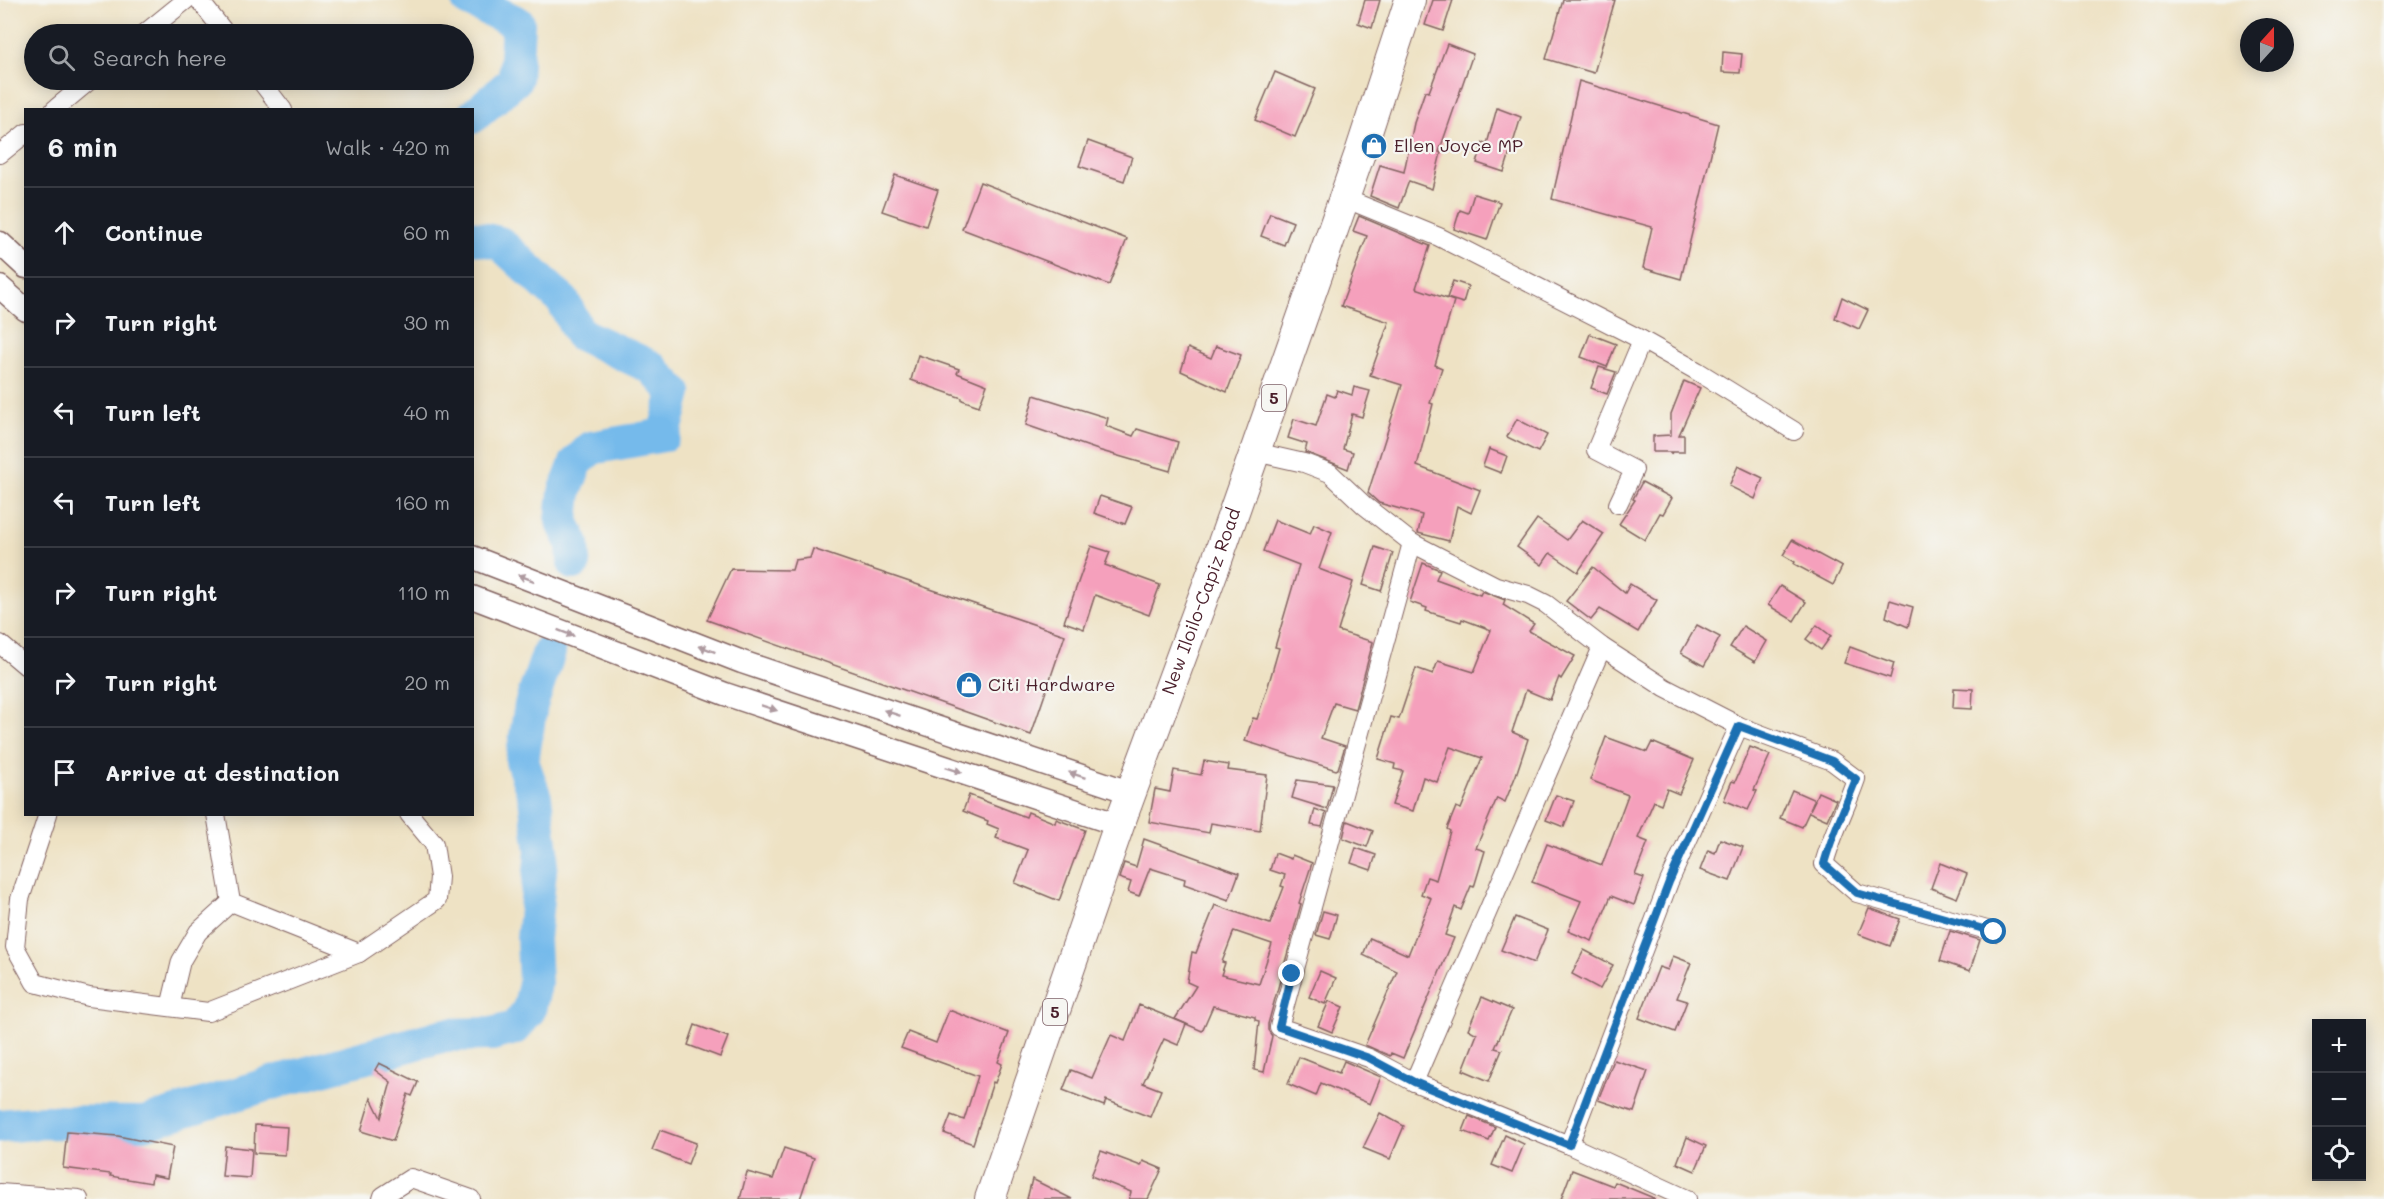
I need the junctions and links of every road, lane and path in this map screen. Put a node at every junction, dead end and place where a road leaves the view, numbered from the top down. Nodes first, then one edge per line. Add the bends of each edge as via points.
1 (186, 0) edge
2 (199, 0) edge
3 (1410, 0) edge
4 (156, 24) edge
5 (218, 24) edge
6 (78, 90) edge
7 (268, 90) edge
8 (56, 108) edge
9 (281, 108) edge
10 (24, 135) edge
11 (0, 154) edge
12 (1344, 198) junction
13 (0, 243) edge
14 (24, 265) edge
15 (0, 287) edge
16 (24, 308) edge
17 (1642, 340) junction
18 (1794, 431) dead end
19 (1255, 452) junction
20 (1618, 504) dead end
21 (1412, 543) junction
22 (474, 558) edge
23 (474, 598) edge
24 (0, 644) edge
25 (1602, 647) junction
26 (24, 664) edge
27 (1739, 726) junction
28 (1132, 793) junction
29 (47, 816) edge
30 (216, 816) edge
31 (411, 816) edge
32 (1119, 825) junction
33 (231, 902) junction
34 (1994, 932) dead end
35 (359, 953) junction
36 (170, 1007) junction
37 (1414, 1082) junction
38 (1569, 1145) junction
39 (0, 1193) edge
40 (79, 1199) edge
41 (382, 1199) edge
42 (471, 1199) edge
43 (990, 1199) edge
44 (1687, 1199) edge

1 - 4 street
2 - 5 street
3 - 12 highway, New Iloilo-Capiz Road / 5
6 - 8 street
7 - 9 street
10 - 11 street
12 - 17 street via 1439,237
12 - 19 highway, New Iloilo-Capiz Road / 5
13 - 14 street
15 - 16 street
17 - 18 street
17 - 20 street via 1596,450 1634,470
19 - 21 street via 1330,473
19 - 28 highway, New Iloilo-Capiz Road / 5
21 - 25 street via 1496,586 1546,604
21 - 37 street via 1279,1027 1369,1058
28 -> 22 street via 742,662
23 -> 32 street via 725,694
24 - 26 street
25 - 27 street via 1665,688
25 - 37 street
27 - 34 street via 1832,761 1856,779 1832,833 1824,864 1857,893
27 - 38 street via 1669,882
28 - 32 highway, New Iloilo-Capiz Road / 5
29 - 36 street via 20,899 15,947 35,983 89,997
30 - 33 street
31 - 35 street via 434,844 438,900
32 - 43 highway, New Iloilo-Capiz Road / 5
33 - 35 street
33 - 36 street via 198,932 181,961
35 - 36 street via 208,1012
37 - 38 street
38 - 44 street
39 - 40 street
41 - 42 street via 411,1178

